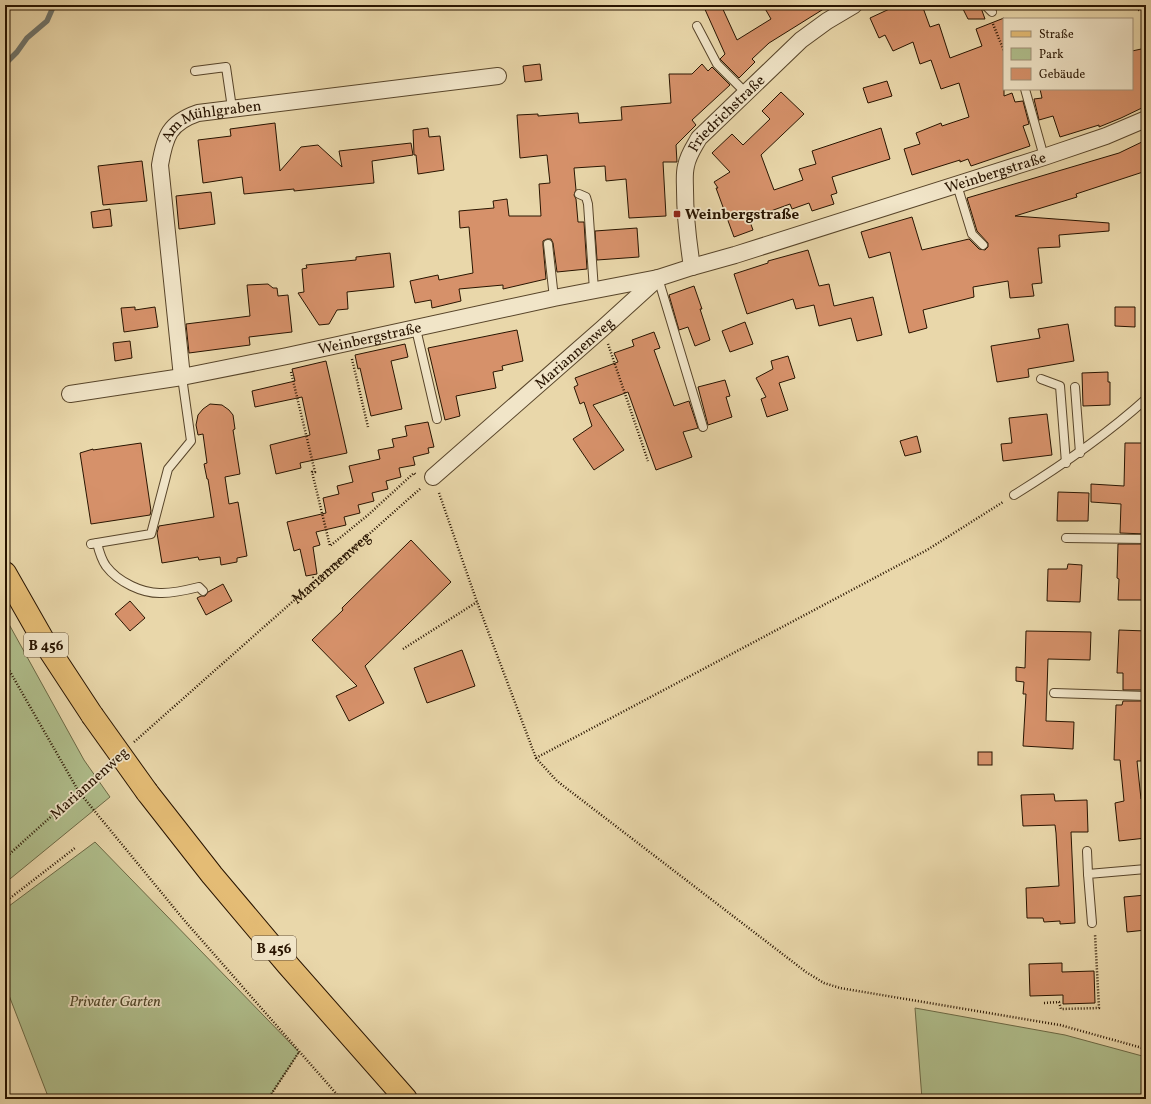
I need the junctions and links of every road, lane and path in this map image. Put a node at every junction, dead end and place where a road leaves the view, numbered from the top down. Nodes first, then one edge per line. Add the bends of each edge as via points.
1 (854, 5) edge
2 (985, 5) edge
3 (1146, 8) edge
4 (1138, 10) dead end
5 (991, 15) joint
6 (697, 26) dead end
7 (1003, 48) edge
8 (196, 71) dead end
9 (498, 76) dead end
10 (1024, 90) edge
11 (746, 93) junction
12 (232, 108) junction
13 (1146, 119) edge
14 (1044, 157) junction
15 (957, 184) junction
16 (579, 194) dead end
17 (548, 244) dead end
18 (983, 245) dead end
19 (692, 267) junction
20 (658, 278) junction
21 (594, 290) junction
22 (554, 298) junction
23 (603, 328) junction
24 (416, 329) junction
25 (348, 343) junction
26 (287, 356) junction
27 (182, 377) junction
28 (1041, 379) dead end
29 (1075, 387) dead end
30 (70, 394) dead end
31 (1146, 399) edge
32 (436, 419) dead end
33 (368, 426) dead end
34 (703, 427) dead end
35 (1080, 453) junction
36 (648, 461) dead end
37 (1066, 463) junction
38 (414, 472) dead end
39 (433, 477) junction
40 (1014, 495) joint
41 (1066, 538) dead end
42 (1146, 539) edge
43 (5, 573) edge
44 (203, 590) dead end
45 (477, 602) junction
46 (403, 649) dead end
47 (5, 663) edge
48 (1054, 693) dead end
49 (1146, 696) edge
50 (131, 745) dead end
51 (536, 758) junction
52 (108, 766) dead end
53 (79, 792) junction
54 (75, 848) dead end
55 (1087, 851) dead end
56 (5, 858) edge
57 (1146, 869) edge
58 (1088, 874) junction
59 (5, 902) edge
60 (1092, 923) joint
61 (1044, 1003) dead end
62 (1146, 1049) edge
63 (299, 1052) junction
64 (268, 1099) edge
65 (341, 1099) edge
66 (406, 1099) edge

1 - 11 street, Friedrichstraße via 807,35
2 - 5 lane
3 - 4 path
5 - 7 path
6 - 11 lane via 717,64
8 - 12 lane via 226,67
9 - 12 street, Am Mühlgraben
10 - 14 lane
11 - 19 street, Friedrichstraße via 699,138 690,152 686,165 685,210
12 - 27 street, Am Mühlgraben via 198,113 184,118 174,125 162,151 160,165
13 - 14 street, Weinbergstraße
14 - 15 street, Weinbergstraße
15 - 18 lane via 972,234
15 - 19 street, Weinbergstraße
16 - 21 lane via 586,197 588,204
17 - 22 lane
19 - 20 street, Weinbergstraße
20 - 21 street, Weinbergstraße
20 - 23 street, Mariannenweg
20 - 34 lane
21 - 22 street, Weinbergstraße
22 - 24 street, Weinbergstraße
23 - 36 path
23 - 39 street, Mariannenweg
24 - 25 street, Weinbergstraße
24 - 32 lane
25 - 26 street, Weinbergstraße
25 - 33 path
26 - 27 street, Weinbergstraße
26 - 38 path via 330,546
27 - 30 street, Weinbergstraße
27 - 44 lane via 191,441 168,469 151,534 94,544 107,567 133,587 162,594 199,587
28 - 37 lane via 1060,386
29 - 35 lane
31 - 35 lane
35 - 37 lane
37 - 40 lane
39 - 45 path
39 - 50 path, Mariannenweg
40 - 51 path via 927,550
41 - 42 lane
43 - 66 main road, B 456, bridge via 46,645 147,792 287,964
45 - 46 path
45 - 51 path
47 - 53 path
48 - 49 lane
51 - 62 path via 557,781 806,972 824,983 840,988 1060,1026
52 - 53 path, Mariannenweg
53 - 56 path, Mariannenweg
53 - 63 path via 184,920
54 - 59 path
55 - 58 lane
57 - 58 lane
58 - 60 lane
60 - 61 path via 1095,930 1099,1008 1061,1009 1059,1002
63 - 64 path
63 - 65 path

